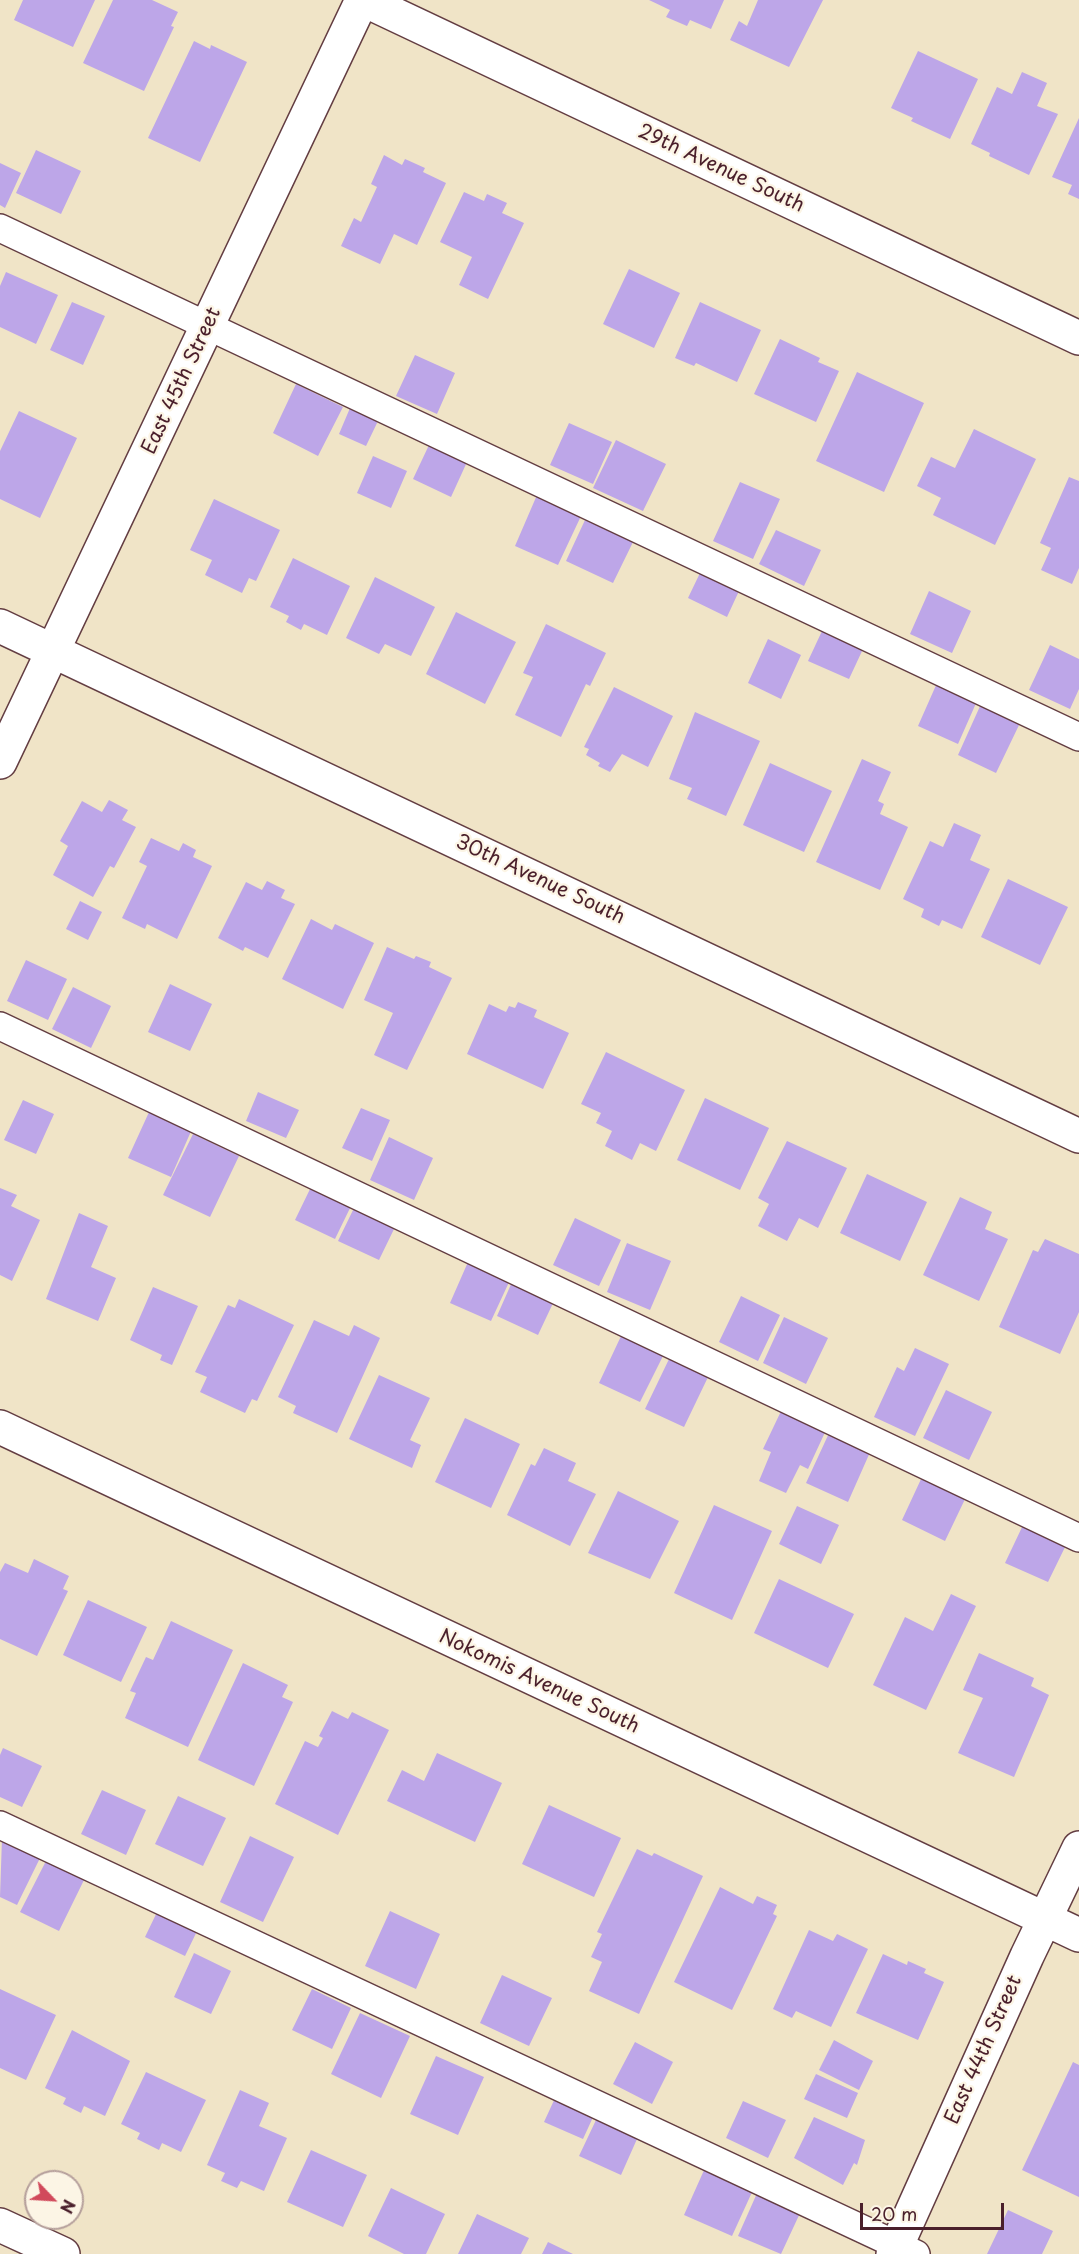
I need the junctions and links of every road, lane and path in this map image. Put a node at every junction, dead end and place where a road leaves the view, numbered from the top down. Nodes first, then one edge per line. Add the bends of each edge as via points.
1 (363, 0) edge
2 (0, 228) edge
3 (208, 327) junction
4 (1079, 338) edge
5 (0, 626) edge
6 (54, 650) junction
7 (1079, 737) edge
8 (0, 762) edge
9 (0, 1026) edge
10 (1079, 1136) edge
11 (0, 1427) edge
12 (1079, 1538) edge
13 (0, 1826) edge
14 (1079, 1848) edge
15 (1044, 1920) junction
16 (1079, 1935) edge
17 (0, 2225) edge
18 (902, 2251) edge
19 (63, 2254) edge

1 - 3 street, East 45th Street
1 - 4 street, 29th Avenue South
2 - 3 lane
3 - 6 street, East 45th Street
3 - 7 lane
5 - 6 street, 30th Avenue South
6 - 8 street, East 45th Street
6 - 10 street, 30th Avenue South
9 - 12 lane
11 - 15 street, Nokomis Avenue South
13 - 18 lane
14 - 15 street, East 44th Street
15 - 16 street, Nokomis Avenue South
15 - 18 street, East 44th Street
17 - 19 street

